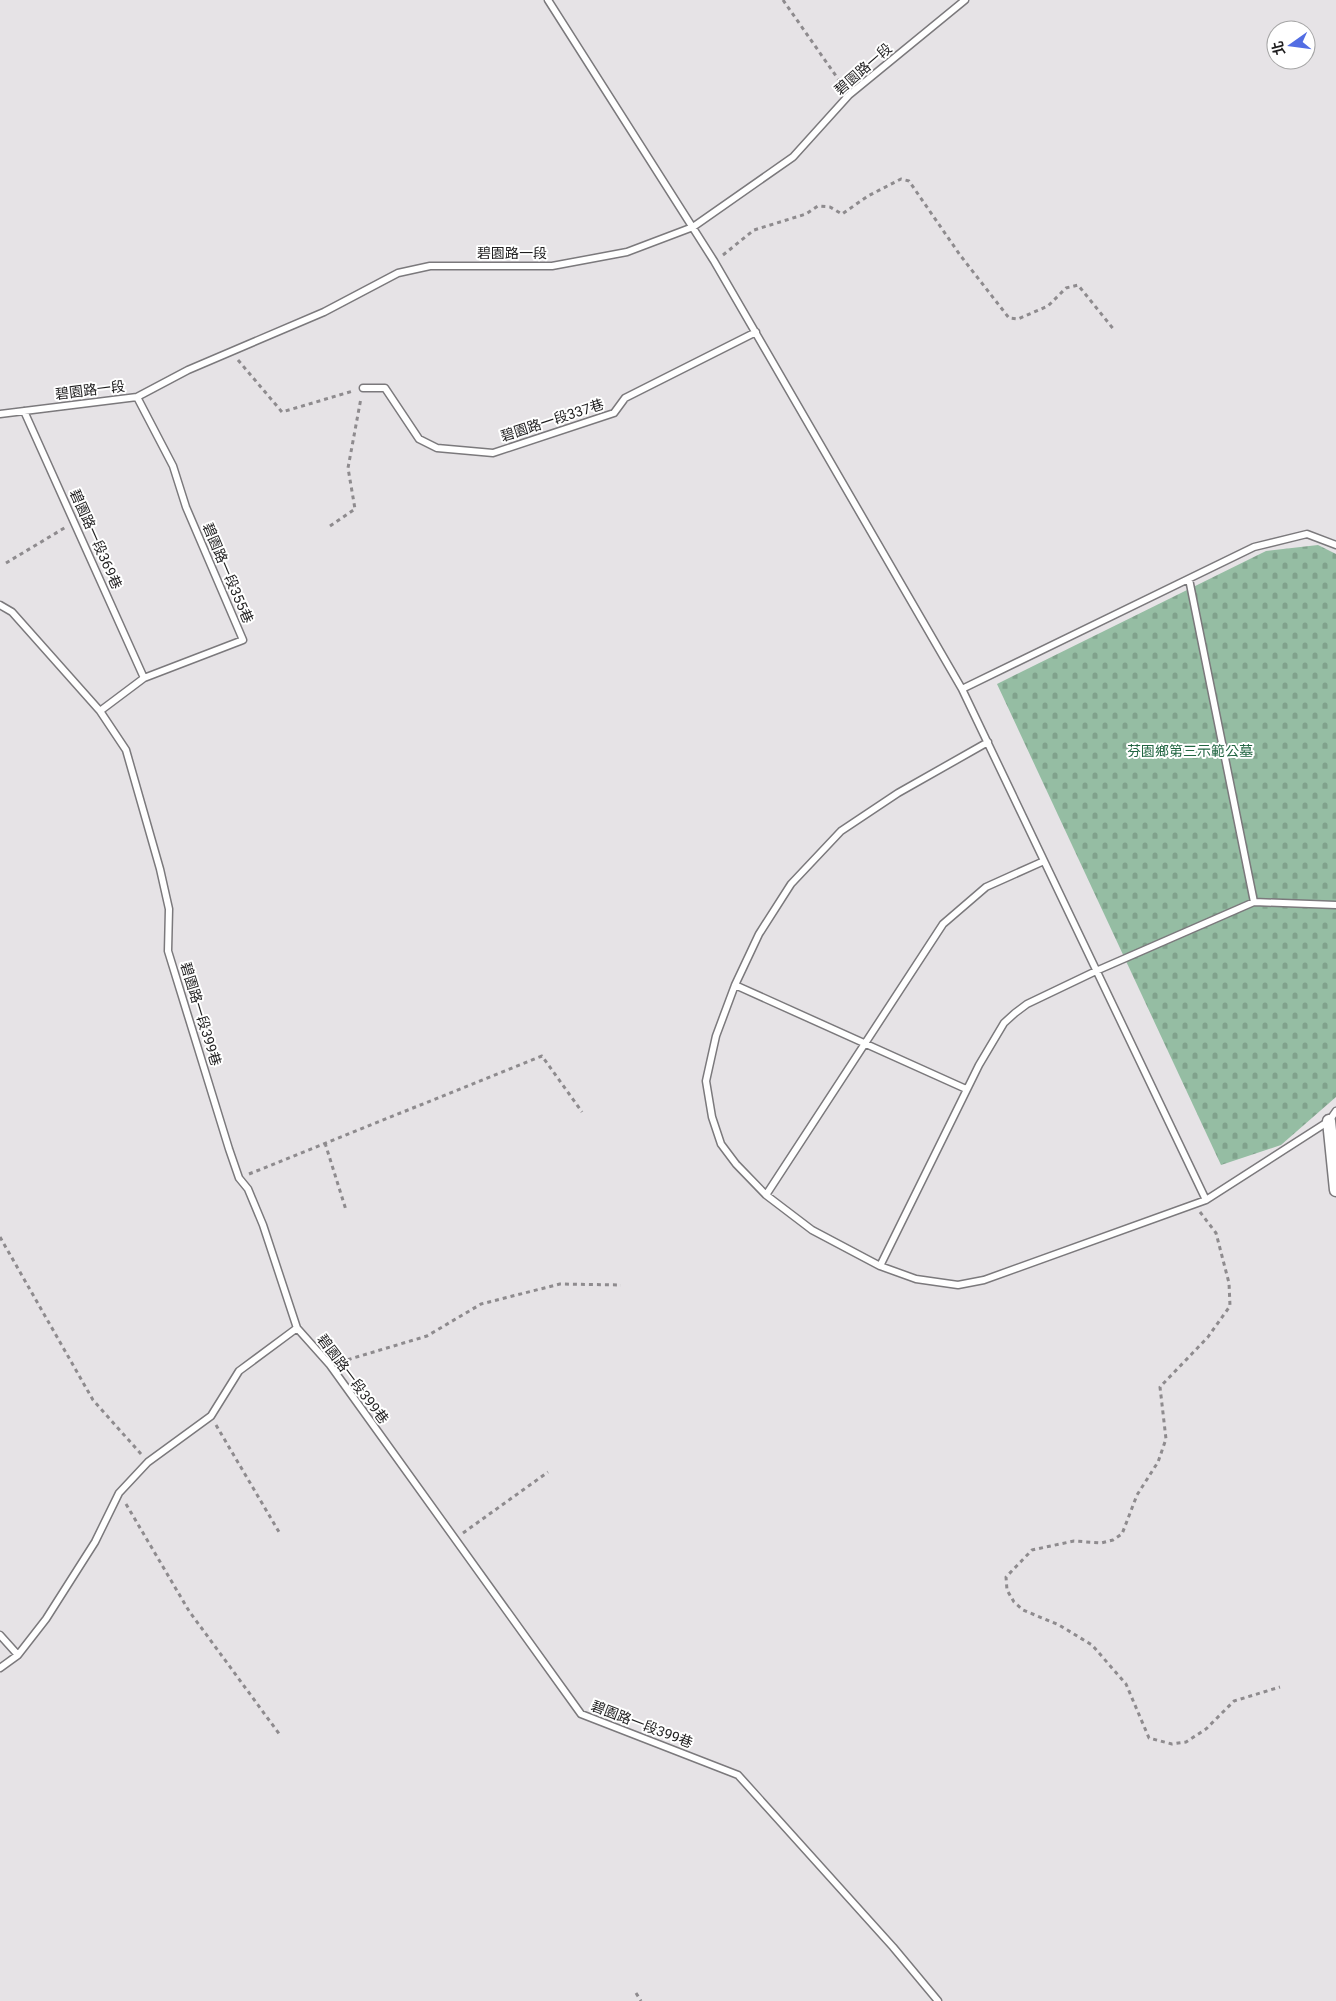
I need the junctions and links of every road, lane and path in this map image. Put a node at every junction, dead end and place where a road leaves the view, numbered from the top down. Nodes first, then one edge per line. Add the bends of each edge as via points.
1 (548, 0) edge
2 (783, 0) edge
3 (965, 0) edge
4 (849, 95) junction
5 (693, 227) junction
6 (714, 262) junction
7 (1115, 331) dead end
8 (756, 332) junction
9 (231, 352) junction
10 (363, 388) junction
11 (137, 397) junction
12 (24, 411) junction
13 (0, 414) edge
14 (75, 522) junction
15 (330, 526) dead end
16 (1336, 545) edge
17 (6, 563) dead end
18 (1189, 578) junction
19 (0, 605) edge
20 (144, 678) junction
21 (962, 689) junction
22 (100, 711) junction
23 (988, 742) junction
24 (1044, 861) junction
25 (1254, 902) junction
26 (1336, 905) edge
27 (1096, 971) junction
28 (735, 985) junction
29 (865, 1044) junction
30 (966, 1089) junction
31 (582, 1112) dead end
32 (1333, 1116) edge
33 (325, 1144) junction
34 (239, 1178) junction
35 (1336, 1190) edge
36 (766, 1194) junction
37 (1206, 1200) junction
38 (1195, 1203) junction
39 (346, 1210) dead end
40 (0, 1238) edge
41 (880, 1266) junction
42 (621, 1285) dead end
43 (297, 1328) junction
44 (330, 1364) junction
45 (211, 1416) junction
46 (148, 1462) junction
47 (548, 1472) dead end
48 (119, 1493) junction
49 (279, 1532) dead end
50 (454, 1539) junction
51 (0, 1635) edge
52 (18, 1655) junction
53 (0, 1668) edge
54 (1280, 1687) dead end
55 (280, 1735) dead end
56 (636, 1993) dead end
57 (641, 2001) edge
58 (938, 2001) edge

1 - 5 lane
2 - 4 path
3 - 4 lane, 碧園路一段
4 - 5 lane, 碧園路一段 via 793,157
5 - 6 lane
5 - 9 lane, 碧園路一段 via 627,252 552,266 430,266 398,273 324,312
6 - 7 path via 754,230 806,214 818,206 830,207 842,214 901,179 909,181 960,255 1010,318 1018,319 1048,306 1066,288 1078,285
6 - 8 lane
8 - 10 lane, 碧園路一段337巷 via 625,398 614,413 493,453 437,448 419,440 385,388
8 - 21 lane
9 - 10 path via 282,412
9 - 11 lane, 碧園路一段
10 - 15 path via 348,468 355,509
11 - 12 lane, 碧園路一段
11 - 20 lane, 碧園路一段355巷 via 173,466 186,507 243,640
12 - 13 lane, 碧園路一段
12 - 14 lane, 碧園路一段369巷
14 - 17 path
14 - 20 lane, 碧園路一段369巷
16 - 18 lane via 1307,534 1254,547
18 - 21 lane
18 - 25 lane
19 - 22 lane, 碧園路一段399巷 via 12,612
20 - 22 lane, 碧園路一段355巷
21 - 23 lane
22 - 34 lane, 碧園路一段399巷 via 126,750 169,909 168,951
23 - 24 lane
23 - 28 lane via 898,793 841,831 791,884 759,934
24 - 27 lane
24 - 29 lane via 986,886 943,924
25 - 26 lane
25 - 27 lane
27 - 30 lane via 1015,1013 1004,1023
27 - 37 lane
28 - 29 lane
28 - 36 lane via 716,1036 706,1081 712,1117 721,1144
29 - 30 lane
29 - 36 lane
30 - 41 lane
31 - 33 path via 542,1056
32 - 35 street
32 - 37 lane
33 - 34 path
33 - 39 path
34 - 43 lane, 碧園路一段399巷 via 248,1189 263,1225
36 - 41 lane via 812,1230
37 - 38 lane
38 - 41 lane via 984,1280 958,1285 916,1279
38 - 54 path via 1202,1218 1216,1233 1230,1283 1230,1306 1208,1337 1160,1387 1166,1439 1158,1462 1137,1495 1122,1534 1101,1543 1074,1541 1032,1550 1006,1577 1006,1590 1023,1610 1059,1624 1092,1645 1126,1684 1149,1738 1172,1744 1186,1742 1206,1729 1234,1701
40 - 46 path via 93,1400
42 - 44 path via 560,1284 481,1304 427,1336
43 - 44 lane, 碧園路一段399巷
43 - 45 lane via 239,1371
44 - 50 lane, 碧園路一段399巷
45 - 46 lane
45 - 49 path
46 - 48 lane
47 - 50 path
48 - 52 lane via 95,1542 46,1619
48 - 55 path via 189,1611
50 - 58 lane, 碧園路一段399巷 via 581,1714 738,1775
51 - 52 lane
52 - 53 lane
56 - 57 path

